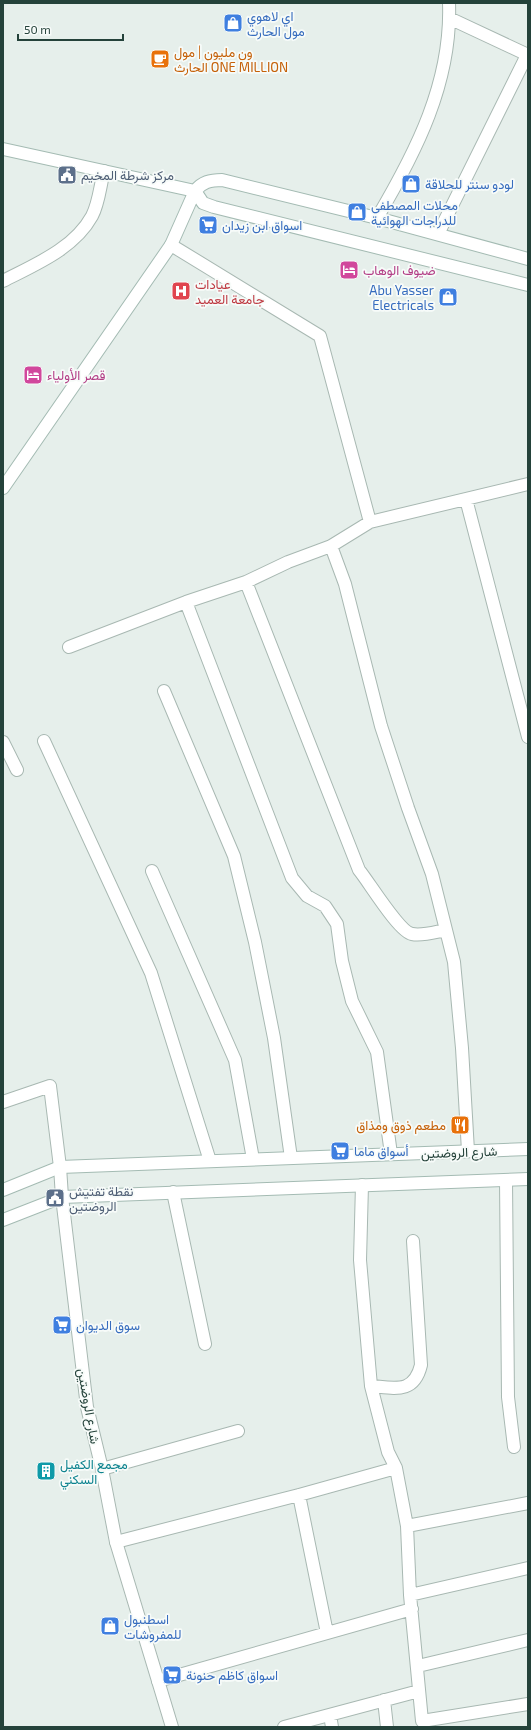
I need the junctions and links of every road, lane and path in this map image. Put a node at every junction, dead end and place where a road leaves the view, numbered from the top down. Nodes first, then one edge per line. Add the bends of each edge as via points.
1 (449, 3) edge
2 (449, 18) junction
3 (528, 55) edge
4 (3, 149) edge
5 (104, 171) junction
6 (195, 191) junction
7 (377, 218) junction
8 (438, 234) junction
9 (171, 245) junction
10 (528, 259) edge
11 (3, 281) edge
12 (528, 285) edge
13 (528, 484) edge
14 (3, 488) edge
15 (466, 499) junction
16 (370, 522) junction
17 (331, 546) junction
18 (246, 582) junction
19 (186, 602) junction
20 (69, 647) dead end
21 (164, 691) dead end
22 (528, 737) edge
23 (44, 741) dead end
24 (3, 742) edge
25 (17, 770) dead end
26 (152, 870) dead end
27 (446, 930) junction
28 (3, 1102) edge
29 (528, 1149) edge
30 (468, 1151) junction
31 (391, 1154) junction
32 (291, 1158) junction
33 (253, 1159) junction
34 (210, 1161) junction
35 (60, 1167) junction
36 (528, 1179) edge
37 (506, 1180) junction
38 (362, 1185) junction
39 (3, 1190) edge
40 (173, 1192) junction
41 (62, 1197) junction
42 (3, 1220) edge
43 (413, 1240) dead end
44 (205, 1344) dead end
45 (371, 1386) junction
46 (238, 1431) dead end
47 (514, 1448) dead end
48 (396, 1468) junction
49 (102, 1469) junction
50 (299, 1495) junction
51 (528, 1503) edge
52 (407, 1526) junction
53 (116, 1542) junction
54 (528, 1568) edge
55 (410, 1595) junction
56 (412, 1609) junction
57 (327, 1633) junction
58 (528, 1640) edge
59 (418, 1666) junction
60 (158, 1680) junction
61 (419, 1691) junction
62 (384, 1700) junction
63 (528, 1704) edge
64 (330, 1715) junction
65 (423, 1724) edge
66 (172, 1727) edge
67 (284, 1727) edge
68 (332, 1727) edge
69 (387, 1727) edge

1 - 2 street
2 - 3 street
2 - 7 street via 446,60 432,108 414,152
3 - 8 street
4 - 5 street
5 - 6 street
5 - 11 street via 95,208 85,227 56,253
6 - 7 street via 206,182 222,180
6 - 9 street
6 - 12 street via 203,203 214,207
7 - 8 street
8 - 10 street
9 - 14 street
9 - 16 street via 320,336
13 - 15 street
15 - 16 street
15 - 22 street
16 - 17 street
17 - 18 street via 288,562
17 - 27 street via 345,584 381,726 432,874
18 - 19 street
18 - 27 street via 359,870 406,932 423,934
19 - 20 street
19 - 31 street via 292,878 306,896 325,906 337,924 342,961 352,1001 377,1052
21 - 32 street via 234,856 255,942 274,1038
23 - 34 street via 151,973
24 - 25 street
26 - 33 street via 235,1060
27 - 30 street via 454,962
28 - 35 street via 50,1086
29 - 30 street, شارع الروضتين
30 - 31 street, شارع الروضتين
31 - 32 street, شارع الروضتين
32 - 33 street, شارع الروضتين
33 - 34 street, شارع الروضتين
34 - 35 street, شارع الروضتين
35 - 39 street
35 - 41 street, شارع الروضتين
36 - 37 street
37 - 38 street
37 - 47 street via 508,1397
38 - 40 street
38 - 45 street via 360,1260
40 - 41 street
40 - 44 street
41 - 42 street
41 - 49 street, شارع الروضتين via 87,1407
43 - 45 street via 421,1365 418,1376 411,1384 402,1388
45 - 48 street via 388,1452
46 - 49 street
48 - 50 street
48 - 52 street
49 - 53 street, شارع الروضتين
50 - 53 street
50 - 57 street
51 - 52 street
52 - 55 street
53 - 60 street, شارع الروضتين
54 - 55 street
55 - 56 street
56 - 57 street
56 - 59 street
57 - 60 street
58 - 59 street
59 - 61 street
60 - 66 street, شارع الروضتين
61 - 62 street
61 - 65 street
62 - 64 street
62 - 69 street
63 - 65 street
64 - 67 street
64 - 68 street

